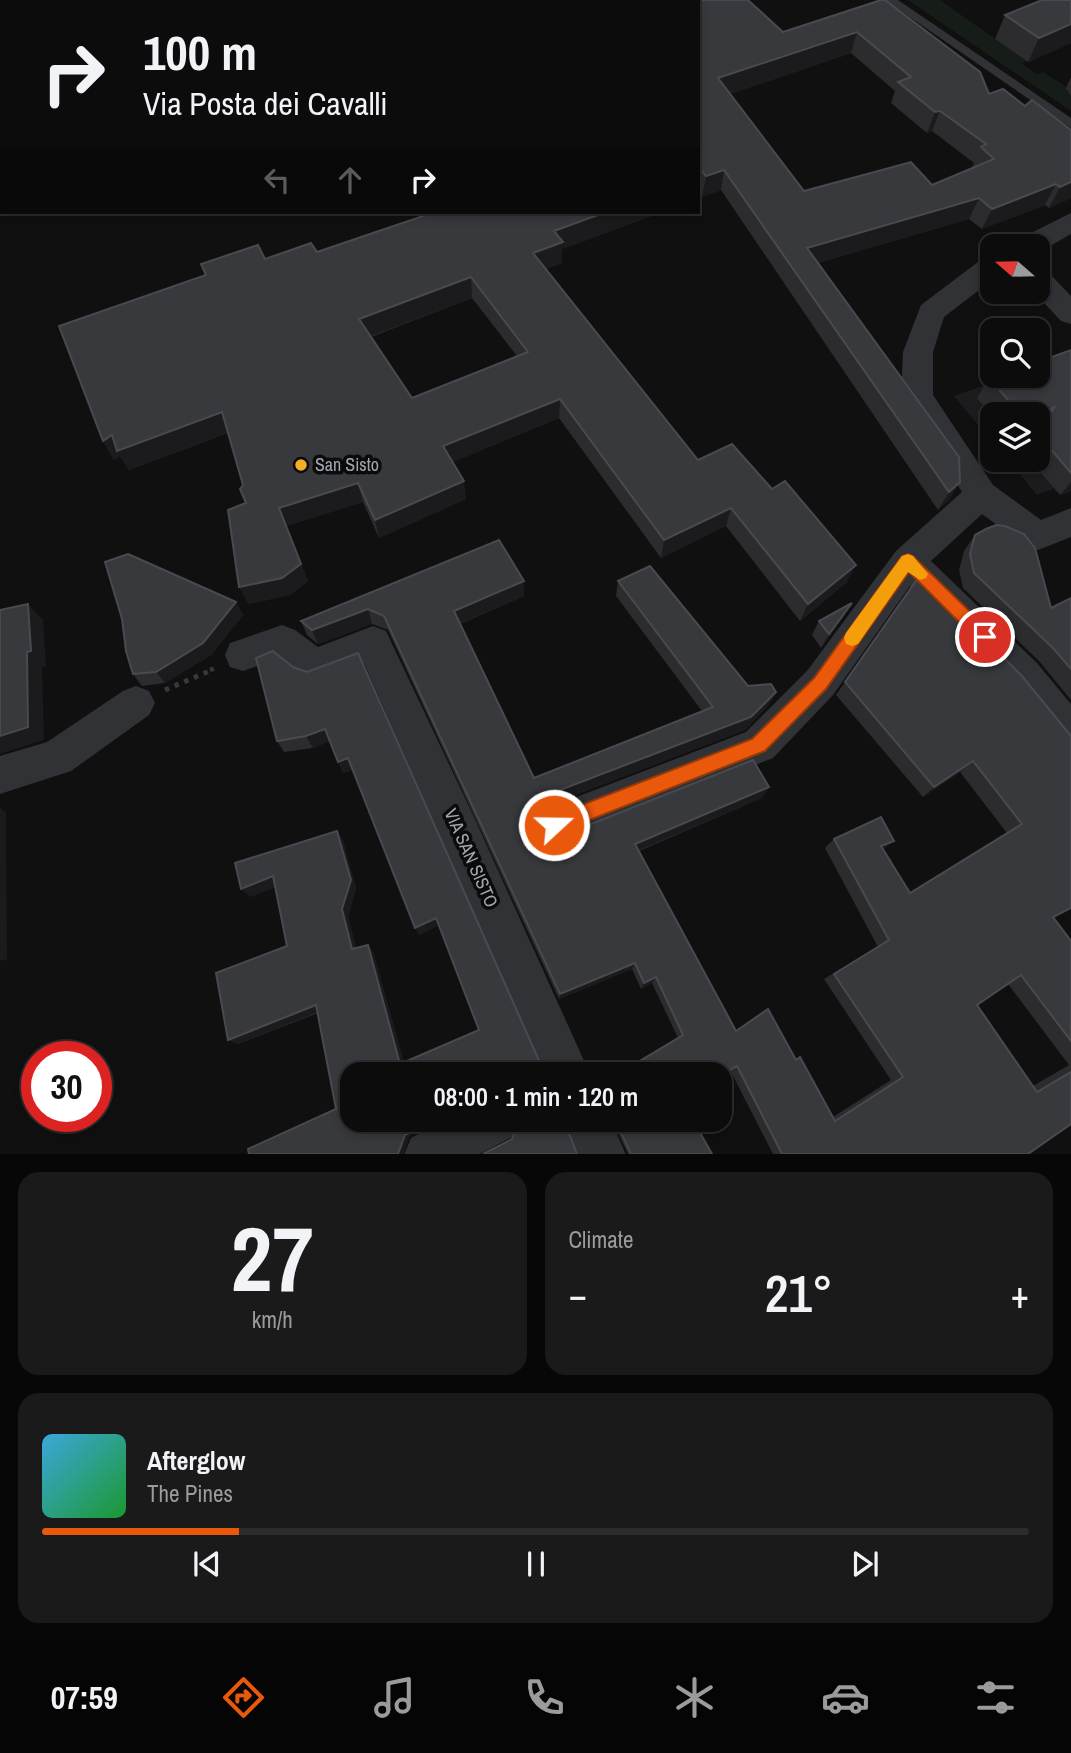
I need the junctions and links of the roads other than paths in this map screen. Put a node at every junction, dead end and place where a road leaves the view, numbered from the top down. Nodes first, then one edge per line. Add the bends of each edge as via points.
1 (891, 0) edge
2 (1071, 124) edge
3 (1071, 222) edge
4 (1050, 234) edge
5 (980, 274) edge
6 (1050, 292) edge
7 (1071, 314) edge
8 (981, 495) junction
9 (1071, 522) edge
10 (908, 561) junction
11 (243, 655) road end
12 (136, 703) road end
13 (1071, 733) edge
14 (0, 775) edge
15 (554, 825) dead end
16 (562, 1062) edge
17 (471, 1132) edge
18 (592, 1132) edge
19 (428, 1154) edge
20 (602, 1154) edge

1 - 2 lane
3 - 4 street
5 - 8 street via 931,312 918,352 917,396
6 - 7 street
8 - 9 street via 1038,536
8 - 10 street
10 - 13 street via 1024,675
10 - 15 street via 820,683 758,745
11 - 16 street, VIA SAN SISTO via 282,641 314,666 373,642
12 - 14 street via 57,758
17 - 19 street
18 - 20 street

